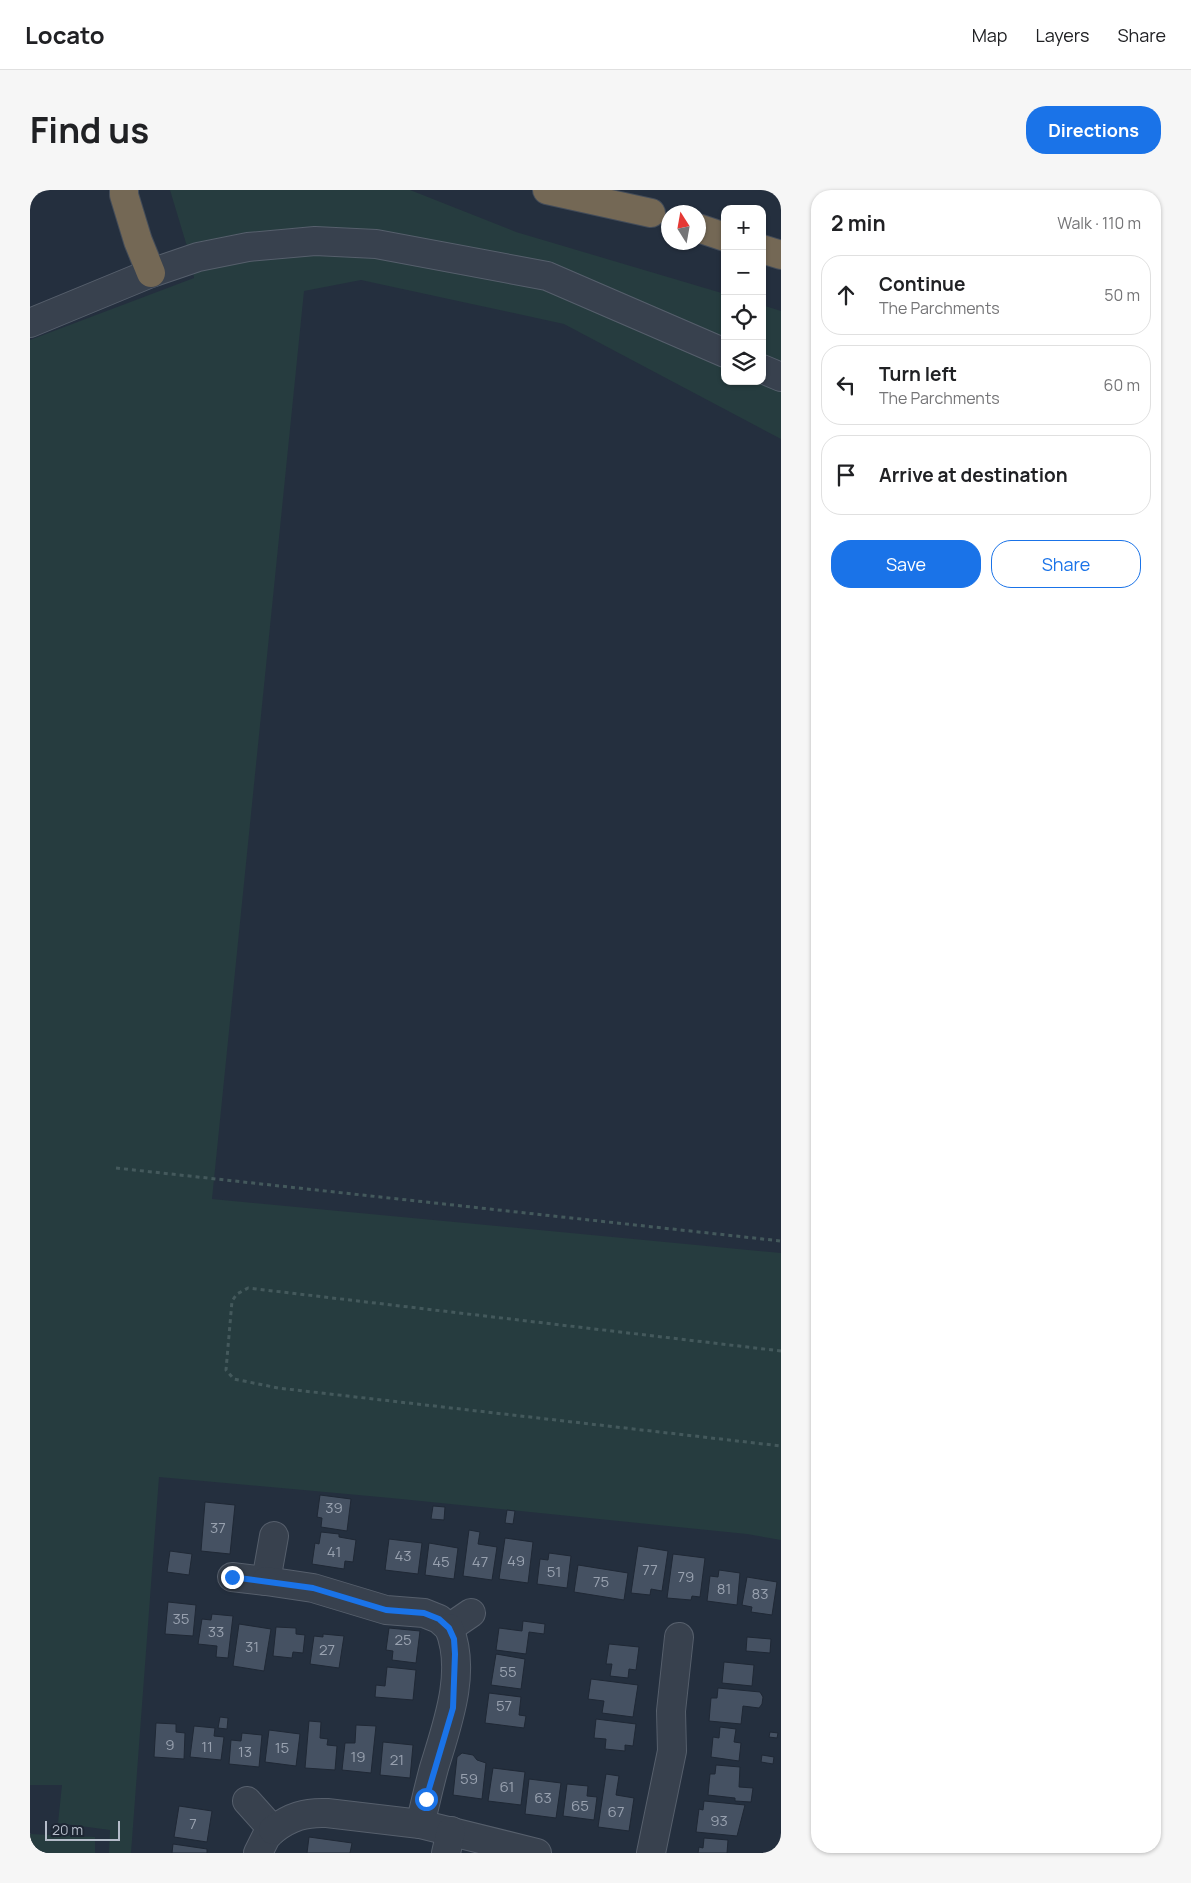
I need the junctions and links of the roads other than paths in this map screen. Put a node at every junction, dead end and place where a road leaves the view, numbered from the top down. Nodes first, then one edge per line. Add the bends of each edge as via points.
1 (124, 190) edge
2 (547, 190) edge
3 (587, 190) edge
4 (660, 216) edge
5 (706, 230) edge
6 (721, 235) edge
7 (765, 250) edge
8 (781, 255) edge
9 (151, 273) junction
10 (30, 323) edge
11 (721, 351) edge
12 (766, 371) edge
13 (781, 377) edge
14 (274, 1536) dead end
15 (232, 1577) dead end
16 (266, 1581) junction
17 (471, 1613) dead end
18 (449, 1628) junction
19 (681, 1637) dead end
20 (247, 1801) dead end
21 (420, 1824) junction
22 (273, 1830) junction
23 (448, 1842) edge
24 (258, 1853) edge
25 (537, 1853) edge
26 (651, 1853) edge

1 - 9 highway
2 - 4 highway
3 - 4 highway
5 - 6 highway
7 - 8 highway
9 - 10 street
9 - 11 street via 198,257 248,246 315,241 376,244 547,276
12 - 13 street
14 - 16 street
15 - 16 street
16 - 18 street via 313,1588 386,1610 424,1613 439,1619
17 - 18 street
18 - 21 street via 455,1654 453,1708
19 - 26 street via 671,1711 672,1752
20 - 22 street
21 - 22 street via 316,1812 294,1816
21 - 23 street
22 - 24 street
23 - 25 street

